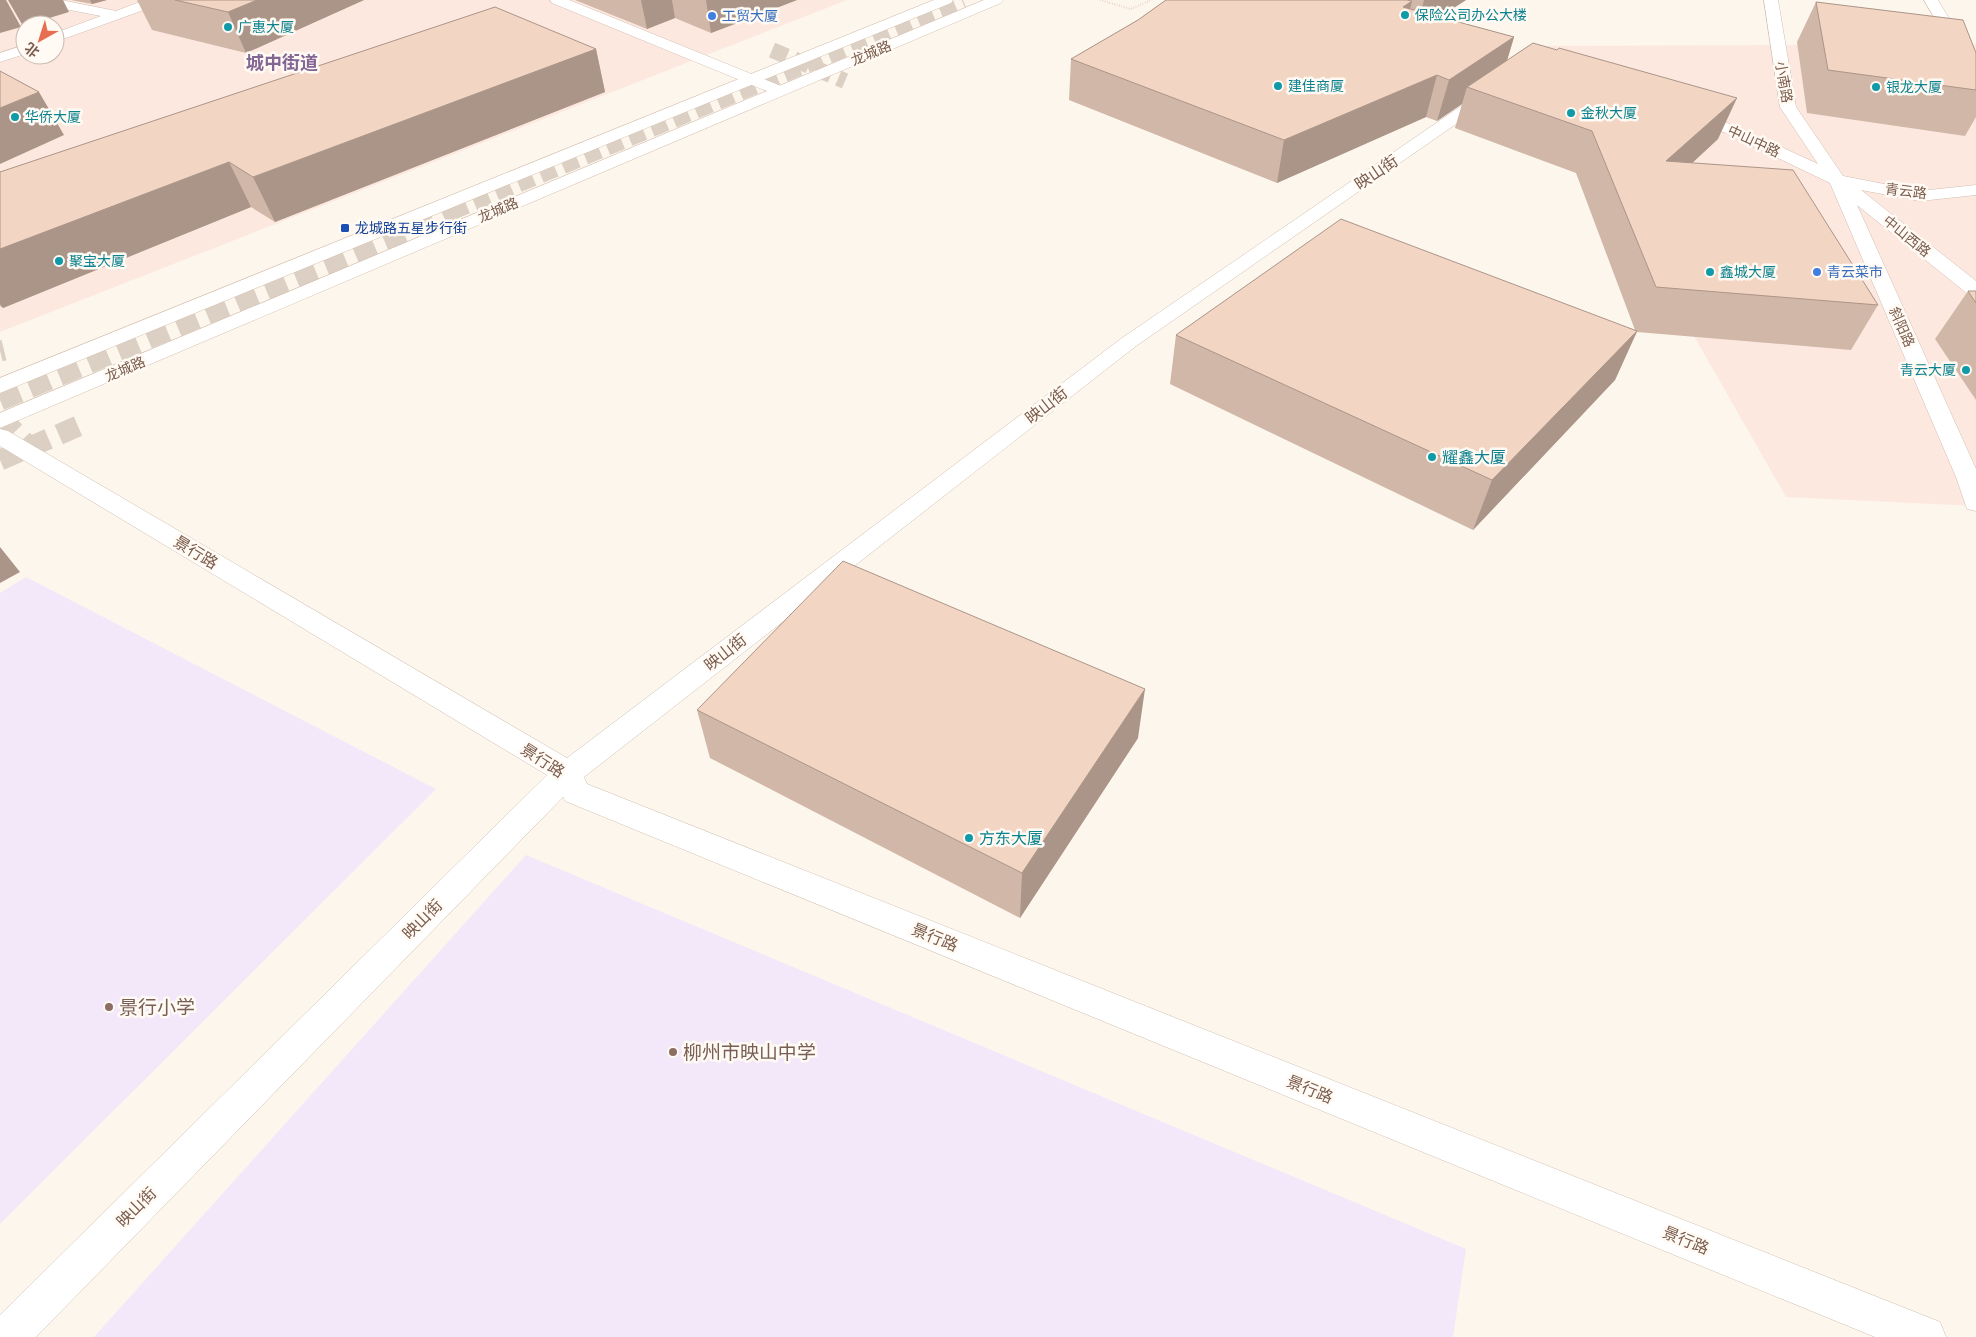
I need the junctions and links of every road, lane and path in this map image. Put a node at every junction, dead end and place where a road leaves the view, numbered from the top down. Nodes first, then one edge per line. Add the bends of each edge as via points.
1 (39, 0) edge
2 (158, 0) edge
3 (557, 0) edge
4 (946, 0) edge
5 (996, 0) edge
6 (1100, 0) edge
7 (1151, 0) edge
8 (1770, 0) edge
9 (1931, 0) edge
10 (118, 16) junction
11 (65, 35) edge
12 (15, 53) edge
13 (0, 58) edge
14 (1976, 72) edge
15 (752, 79) junction
16 (1512, 79) edge
17 (780, 91) junction
18 (1677, 109) edge
19 (1837, 180) junction
20 (1976, 190) edge
21 (1976, 291) edge
22 (0, 386) edge
23 (0, 421) edge
24 (0, 436) tunnel mouth
25 (1976, 503) edge
26 (568, 772) junction
27 (7, 1337) edge
28 (1925, 1337) edge

1 - 10 street
2 - 10 street
3 - 15 street
4 - 15 street, 龙城路
5 - 17 street, 龙城路
6 - 7 path via 1131,9
8 - 19 street, 小南路 via 1788,108
9 - 14 street
10 - 11 street
12 - 13 street
15 - 17 street
15 - 22 street, 龙城路
16 - 26 street, 映山街 via 1128,342
17 - 23 street, 龙城路
18 - 19 street, 中山中路 via 1732,130
19 - 20 street, 青云路 via 1920,196
19 - 21 street, 中山西路
19 - 25 street, 斜阳路 via 1968,477
24 - 26 street, 景行路
26 - 27 street, 映山街
26 - 28 street, 景行路 via 576,792

